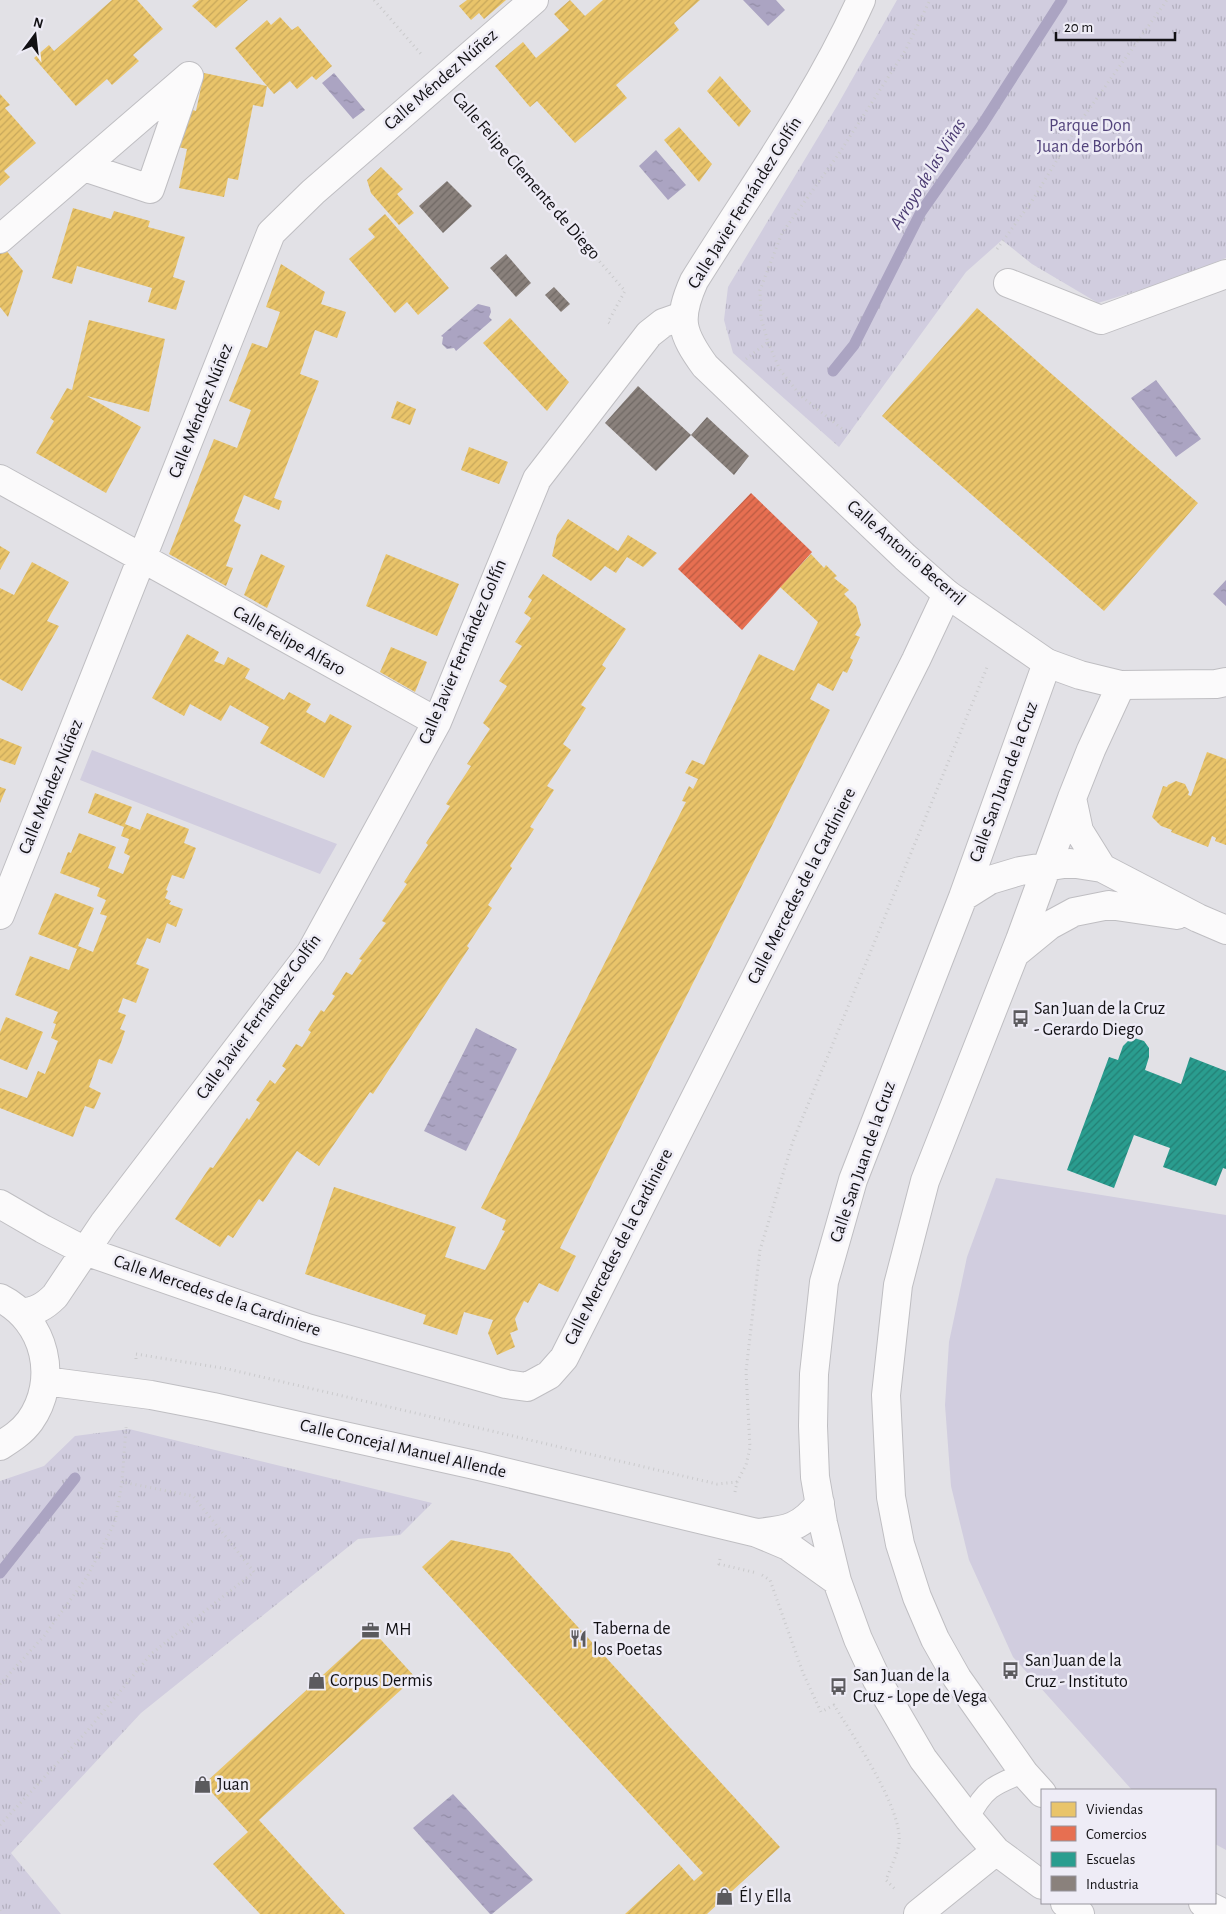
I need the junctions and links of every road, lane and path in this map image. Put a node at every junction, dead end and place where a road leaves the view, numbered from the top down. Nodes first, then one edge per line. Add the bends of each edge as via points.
1 (374, 0) edge
2 (534, 0) edge
3 (861, 0) edge
4 (930, 0) edge
5 (1167, 0) edge
6 (442, 78) junction
7 (84, 167) dead end
8 (0, 239) edge
9 (1226, 274) edge
10 (1008, 283) joint
11 (682, 316) junction
12 (614, 327) dead end
13 (768, 342) junction
14 (741, 362) dead end
15 (846, 432) dead end
16 (0, 479) edge
17 (142, 559) junction
18 (947, 594) junction
19 (1047, 663) junction
20 (1226, 682) edge
21 (1121, 685) junction
22 (437, 722) junction
23 (1072, 798) junction
24 (1048, 866) junction
25 (1102, 868) junction
26 (963, 897) junction
27 (0, 915) edge
28 (1198, 918) junction
29 (1226, 930) edge
30 (1014, 954) junction
31 (0, 1204) edge
32 (85, 1251) junction
33 (11, 1306) edge
34 (45, 1381) junction
35 (126, 1419) dead end
36 (0, 1446) edge
37 (122, 1482) junction
38 (820, 1503) junction
39 (758, 1533) junction
40 (837, 1581) junction
41 (0, 1684) edge
42 (1024, 1773) junction
43 (1041, 1792) edge
44 (969, 1819) junction
45 (0, 1825) edge
46 (996, 1851) junction
47 (1039, 1880) edge
48 (1066, 1904) edge
49 (1205, 1904) edge
50 (0, 1910) edge
51 (1, 1914) edge
52 (918, 1914) edge
53 (1080, 1914) edge
54 (1225, 1914) edge

1 - 6 path, Calle Felipe Clemente de Diego
2 - 6 street, Calle Méndez Núñez
3 - 11 street, Calle Javier Fernández Golfín via 817,86 694,281
4 - 13 path via 905,51 838,156 782,233 760,290 761,318
5 - 10 path via 1082,119 1032,201 986,264
6 - 12 path, Calle Felipe Clemente de Diego via 625,291 608,322
6 - 17 street, Calle Méndez Núñez via 271,233
7 - 8 street
9 - 10 street via 1101,320
11 - 18 street, Calle Antonio Becerril via 691,347 705,366
11 - 22 street, Calle Javier Fernández Golfín via 664,323 642,341 537,479
13 - 14 path
13 - 15 path via 780,370 801,396
16 - 17 street, Calle Felipe Alfaro
17 - 22 street, Calle Felipe Alfaro
17 - 27 street, Calle Méndez Núñez
18 - 19 street, Calle Antonio Becerril
18 - 32 street, Calle Mercedes de la Cardiniere via 564,1358 549,1374 527,1387 506,1384 308,1328
19 - 21 street, Calle Antonio Becerril
19 - 26 street, Calle San Juan de la Cruz
20 - 21 street, Calle Antonio Becerril
21 - 23 street
22 - 32 street, Calle Javier Fernández Golfín via 311,952
23 - 24 street
23 - 25 street via 1079,831
24 - 25 street via 1070,864
24 - 26 street via 990,880
24 - 30 street
25 - 28 street
26 - 38 street, Calle San Juan de la Cruz via 853,1180 824,1282 812,1426
28 - 29 street
28 - 30 street via 1109,905 1074,912 1050,925
30 - 42 street via 925,1180 898,1284 886,1395 891,1497 900,1544 917,1597 957,1678
31 - 32 street, Calle Mercedes de la Cardiniere
32 - 33 street, Calle Javier Fernández Golfín via 46,1306 36,1311
33 - 34 street via 32,1326 40,1340
34 - 36 street via 39,1404 29,1421 16,1436
34 - 39 street, Calle Concejal Manuel Allende via 231,1410
35 - 37 path
37 - 41 path via 116,1522 87,1576 44,1636
37 - 45 path via 193,1496 254,1572 151,1654 88,1730
38 - 39 street, Calle Concejal Manuel Allende via 798,1524
38 - 40 street, Calle San Juan de la Cruz
39 - 40 street, Calle Concejal Manuel Allende via 788,1546
40 - 44 street, Calle San Juan de la Cruz via 877,1680 923,1759
42 - 43 street
42 - 44 lane via 990,1789
44 - 46 street, Calle San Juan de la Cruz
46 - 47 street, Calle San Juan de la Cruz
46 - 52 street
48 - 53 street
49 - 54 street
50 - 51 path

